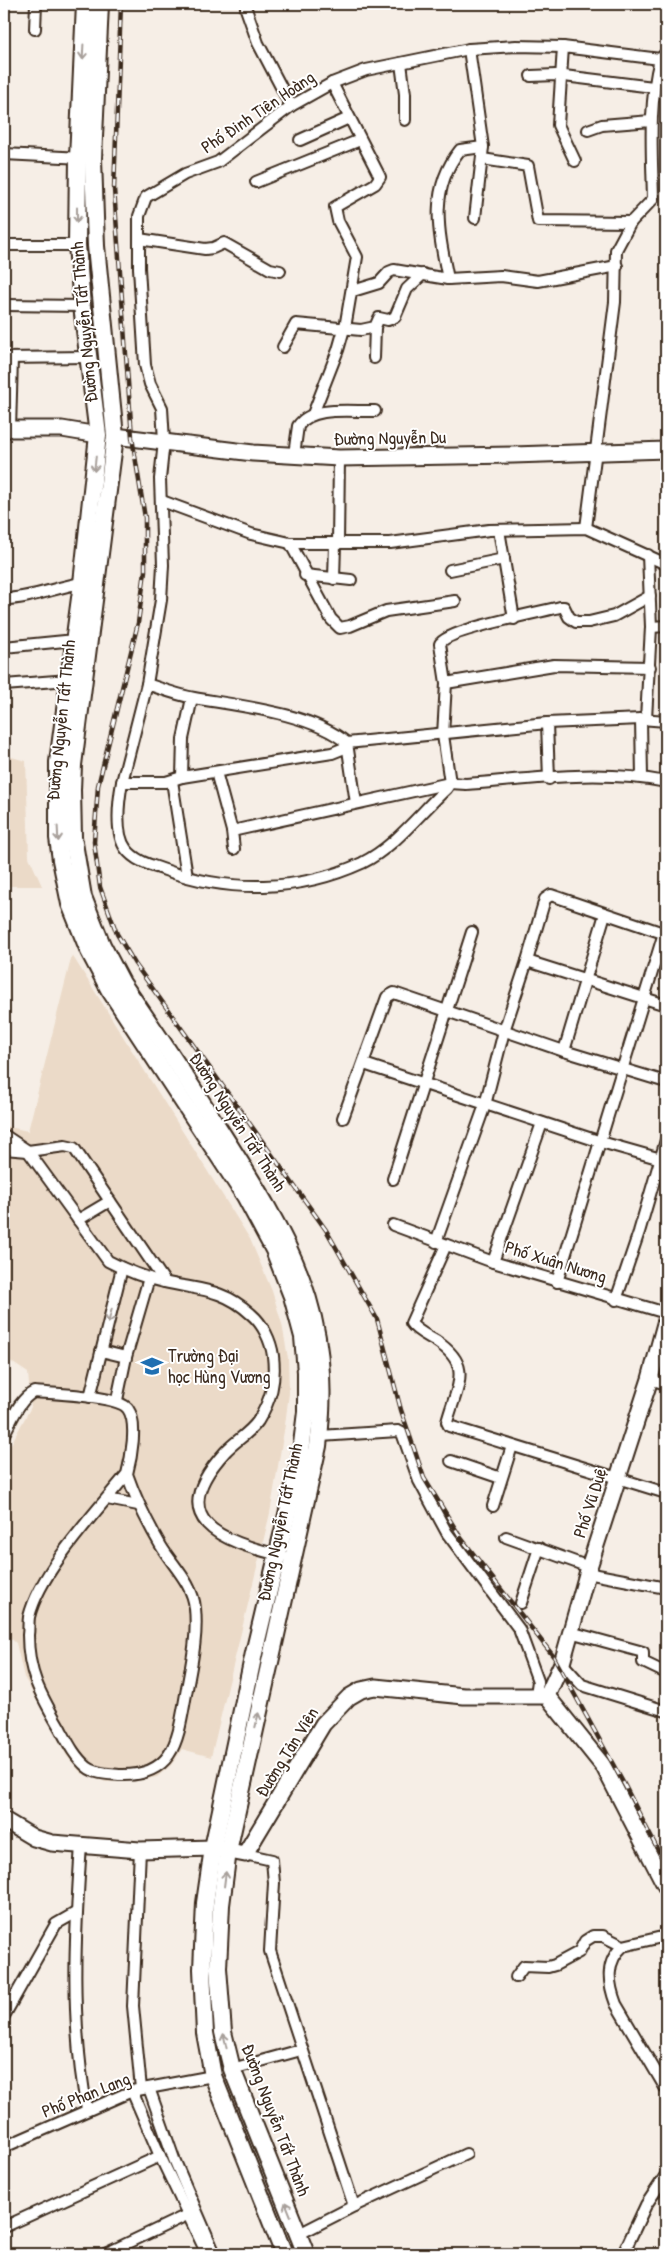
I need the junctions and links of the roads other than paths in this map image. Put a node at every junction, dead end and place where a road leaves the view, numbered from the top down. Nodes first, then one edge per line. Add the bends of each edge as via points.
1 (36, 4) edge
2 (85, 4) edge
3 (100, 4) edge
4 (246, 4) edge
5 (36, 29) dead end
6 (563, 47) junction
7 (470, 49) junction
8 (663, 56) edge
9 (401, 63) junction
10 (532, 76) dead end
11 (562, 76) junction
12 (332, 83) junction
13 (653, 87) junction
14 (291, 106) junction
15 (349, 118) junction
16 (405, 120) dead end
17 (650, 121) junction
18 (588, 130) dead end
19 (300, 140) dead end
20 (360, 140) junction
21 (483, 147) junction
22 (4, 154) edge
23 (86, 158) junction
24 (482, 159) junction
25 (575, 161) dead end
26 (256, 182) dead end
27 (475, 218) dead end
28 (631, 222) junction
29 (139, 239) junction
30 (4, 245) edge
31 (78, 246) junction
32 (617, 266) junction
33 (280, 271) dead end
34 (423, 274) junction
35 (448, 279) junction
36 (356, 290) dead end
37 (102, 304) junction
38 (4, 305) edge
39 (82, 305) junction
40 (375, 327) junction
41 (344, 329) junction
42 (283, 347) dead end
43 (8, 358) edge
44 (89, 358) junction
45 (374, 358) dead end
46 (375, 411) dead end
47 (313, 414) junction
48 (7, 429) edge
49 (98, 434) junction
50 (115, 436) junction
51 (164, 441) junction
52 (666, 450) edge
53 (597, 452) junction
54 (294, 455) junction
55 (339, 458) junction
56 (162, 502) junction
57 (586, 528) junction
58 (499, 530) junction
59 (290, 543) junction
60 (336, 544) junction
61 (648, 555) junction
62 (504, 559) junction
63 (666, 564) edge
64 (450, 570) dead end
65 (305, 575) junction
66 (334, 579) junction
67 (351, 580) dead end
68 (89, 584) junction
69 (650, 596) junction
70 (4, 598) edge
71 (455, 601) dead end
72 (514, 619) junction
73 (651, 626) junction
74 (666, 626) edge
75 (75, 640) junction
76 (4, 646) edge
77 (650, 667) junction
78 (69, 680) junction
79 (446, 683) junction
80 (147, 684) junction
81 (4, 685) edge
82 (192, 698) junction
83 (644, 719) junction
84 (666, 721) edge
85 (547, 723) junction
86 (443, 735) junction
87 (347, 745) junction
88 (216, 772) junction
89 (642, 777) junction
90 (177, 779) junction
91 (549, 779) junction
92 (122, 782) junction
93 (666, 782) edge
94 (450, 783) junction
95 (356, 803) junction
96 (232, 831) junction
97 (234, 849) dead end
98 (186, 876) junction
99 (605, 914) junction
100 (472, 932) dead end
101 (665, 933) edge
102 (527, 961) junction
103 (586, 981) junction
104 (644, 998) junction
105 (666, 1005) edge
106 (446, 1012) junction
107 (504, 1031) junction
108 (564, 1051) junction
109 (364, 1064) junction
110 (624, 1069) junction
111 (666, 1082) edge
112 (422, 1084) junction
113 (485, 1105) junction
114 (343, 1118) dead end
115 (542, 1123) junction
116 (4, 1135) edge
117 (666, 1140) edge
118 (602, 1142) junction
119 (4, 1149) edge
120 (28, 1150) junction
121 (661, 1159) junction
122 (393, 1179) dead end
123 (110, 1201) junction
124 (78, 1220) junction
125 (393, 1225) dead end
126 (441, 1244) junction
127 (282, 1248) junction
128 (493, 1262) junction
129 (122, 1268) junction
130 (149, 1278) junction
131 (164, 1282) junction
132 (557, 1282) junction
133 (616, 1300) junction
134 (666, 1321) edge
135 (101, 1351) junction
136 (126, 1357) junction
137 (650, 1379) junction
138 (666, 1384) edge
139 (90, 1397) junction
140 (117, 1400) junction
141 (4, 1434) edge
142 (320, 1436) junction
143 (512, 1446) junction
144 (450, 1461) dead end
145 (127, 1474) junction
146 (502, 1478) junction
147 (618, 1478) junction
148 (666, 1494) edge
149 (106, 1499) junction
150 (138, 1505) junction
151 (493, 1506) dead end
152 (506, 1537) dead end
153 (539, 1548) junction
154 (276, 1555) junction
155 (293, 1559) junction
156 (588, 1570) junction
157 (666, 1588) edge
158 (521, 1603) dead end
159 (570, 1632) junction
160 (562, 1663) junction
161 (666, 1673) edge
162 (542, 1696) junction
163 (666, 1710) edge
164 (4, 1820) edge
165 (81, 1845) junction
166 (220, 1849) junction
167 (140, 1850) junction
168 (245, 1854) junction
169 (666, 1887) edge
170 (77, 1912) junction
171 (666, 1936) edge
172 (623, 1946) junction
173 (516, 1976) dead end
174 (4, 2016) edge
175 (301, 2050) junction
176 (232, 2069) junction
177 (213, 2076) junction
178 (141, 2089) junction
179 (666, 2090) edge
180 (87, 2109) junction
181 (4, 2147) edge
182 (466, 2154) dead end
183 (160, 2156) junction
184 (666, 2174) edge
185 (354, 2206) junction
186 (188, 2215) junction
187 (4, 2228) edge
188 (298, 2234) junction
189 (105, 2254) edge
190 (207, 2254) edge
191 (215, 2254) edge
192 (284, 2254) edge
193 (306, 2254) edge
194 (623, 2254) edge

1 - 5 street
2 -> 23 main road, Đường Nguyễn Tất Thành
3 - 23 main road, Đường Nguyễn Tất Thành
4 - 14 street via 258,43
6 - 7 street, Phố Đinh Tiên Hoàng
6 - 8 street, Phố Đinh Tiên Hoàng
6 - 11 street
7 - 9 street, Phố Đinh Tiên Hoàng
7 - 21 street
8 - 13 street
9 - 12 street, Phố Đinh Tiên Hoàng via 366,70
9 - 16 street
10 - 11 street
11 - 13 street
11 - 25 street via 558,124
12 - 14 street, Phố Đinh Tiên Hoàng
12 - 15 street
13 - 17 street
14 - 29 street, Phố Đinh Tiên Hoàng via 218,162 185,174 148,194 139,216
15 - 19 street
15 - 20 street
17 - 18 street via 602,125
17 - 28 street via 653,199
20 - 26 street
20 - 41 street via 380,177 375,184 335,207 338,221 357,256
21 - 24 street
21 - 35 street via 460,150 443,182 437,208
22 - 23 street
23 -> 31 main road, Đường Nguyễn Tất Thành
23 - 37 main road, Đường Nguyễn Tất Thành
24 - 27 street
24 - 28 street via 528,166 538,221
28 - 32 street via 616,250
29 - 33 street via 204,249 224,243 270,269
29 - 51 street, Phố Đinh Tiên Hoàng via 145,365 162,408
30 - 31 street
31 - 39 main road, Đường Nguyễn Tất Thành
32 - 35 street via 538,281 501,276
32 - 53 street
34 - 35 street
34 - 36 street via 394,270 379,283
34 - 40 street via 406,289 395,317 388,320 379,318
37 - 39 main road
37 - 50 main road, Đường Nguyễn Tất Thành
38 - 39 street
39 - 44 main road, Đường Nguyễn Tất Thành
40 - 41 street
40 - 45 street
41 - 42 street via 296,324
41 - 47 street
43 - 44 street
43 - 48 street
44 - 49 main road, Đường Nguyễn Tất Thành
46 - 47 street
47 - 54 street via 298,426
48 - 49 street via 62,429
49 -> 68 main road, Đường Nguyễn Tất Thành
50 - 51 street, Đường Nguyễn Du
50 - 68 main road, Đường Nguyễn Tất Thành
51 - 54 street, Đường Nguyễn Du
51 - 56 street, Phố Đinh Tiên Hoàng via 160,479
52 - 53 street, Đường Nguyễn Du
53 - 55 street, Đường Nguyễn Du
53 - 57 street
54 - 55 street, Đường Nguyễn Du
55 - 60 street
56 - 59 street via 251,534
56 - 80 street, Phố Đinh Tiên Hoàng via 161,600
57 - 58 street
57 - 61 street
58 - 60 street via 390,542
58 - 62 street
59 - 60 street
59 - 65 street
60 - 66 street
61 - 63 street
61 - 69 street
62 - 64 street
62 - 72 street
65 - 66 street
65 - 71 street via 331,619 343,628 386,611
66 - 67 street
68 - 70 street via 60,586 14,599
68 - 75 main road, Đường Nguyễn Tất Thành
68 - 127 main road, Đường Nguyễn Tất Thành via 72,790 73,837 83,896 102,946 122,983 255,1186
69 - 72 street via 614,616 588,622 572,620 564,607
69 - 73 street
72 - 79 street via 479,626 442,640
73 - 74 street
73 - 77 street
75 - 76 street
75 - 78 main road, Đường Nguyễn Tất Thành
77 - 79 street via 554,665
77 - 83 street
78 - 81 street
78 -> 127 main road, Đường Nguyễn Tất Thành via 57,790 60,853 70,904 109,989
79 - 86 street
80 - 82 street
80 - 92 street, Phố Đinh Tiên Hoàng
82 - 87 street via 251,707 297,720 336,734
82 - 90 street
83 - 84 street
83 - 85 street
83 - 89 street
85 - 86 street
85 - 91 street
86 - 87 street
86 - 94 street
87 - 88 street via 332,753
87 - 95 street
88 - 90 street
88 - 96 street
89 - 91 street
89 - 93 street
90 - 92 street
90 - 98 street
91 - 94 street
92 - 98 street, Phố Đinh Tiên Hoàng via 118,806 126,848 140,861
94 - 95 street
94 - 98 street, Phố Đinh Tiên Hoàng via 395,840 377,854 343,871 314,880 253,887 224,885
95 - 96 street
96 - 97 street
99 - 101 street
99 - 102 street via 547,896
99 - 103 street
100 - 106 street
101 - 104 street
102 - 103 street
102 - 107 street
103 - 104 street
103 - 108 street
104 - 105 street
104 - 110 street
106 - 107 street
106 - 109 street via 394,993 389,995
106 - 112 street
107 - 108 street
107 - 113 street
108 - 110 street
109 - 112 street
109 - 114 street
110 - 111 street
110 - 118 street
112 - 113 street
112 - 122 street
113 - 115 street
113 - 126 street
115 - 118 street
115 - 128 street
116 - 120 street
117 - 121 street
118 - 121 street
118 - 132 street
119 - 120 street
120 - 123 street via 74,1148
120 - 124 street
121 - 133 street
123 - 124 street
123 - 131 street
124 - 129 street via 108,1261
125 - 126 street, Phố Xuân Nương
126 - 128 street, Phố Xuân Nương
126 - 143 street via 411,1324 453,1354 458,1362 459,1380 447,1422 449,1426
127 - 142 main road, Đường Nguyễn Tất Thành via 310,1304 318,1337 322,1370
127 - 154 main road, Đường Nguyễn Tất Thành via 302,1337 306,1412 300,1460
128 - 132 street, Phố Xuân Nương
129 - 130 street
129 -> 135 street
130 - 131 street
130 - 136 street
131 - 154 street via 200,1287 231,1298 252,1314 264,1329 273,1352 276,1375 270,1397 257,1422 224,1452 204,1481 199,1506 200,1516 220,1536
132 - 133 street, Phố Xuân Nương
133 - 134 street, Phố Xuân Nương
134 - 137 street, Phố Vũ Duệ
135 - 136 street
135 - 139 street
136 - 140 street
137 - 138 street
137 - 147 street, Phố Vũ Duệ
139 - 140 street
139 - 141 street via 34,1392 28,1395
140 - 145 street via 129,1410 133,1425 132,1456
142 - 155 main road, Đường Nguyễn Tất Thành
142 - 162 street via 398,1430 402,1433 419,1481 447,1533 519,1629
143 - 146 street
143 - 147 street
144 - 146 street
145 - 149 street
145 - 150 street
146 - 151 street
147 - 148 street
147 - 156 street, Phố Vũ Duệ
149 - 150 street
149 - 150 street via 38,1592 29,1618 28,1643 28,1661 36,1685 75,1754 88,1768 104,1774 136,1776 151,1772 166,1760 180,1733 194,1647 195,1608 191,1591
152 - 153 street
153 - 156 street
153 - 158 street
154 - 155 street
154 - 166 main road, Đường Nguyễn Tất Thành
166 -> 155 main road, Đường Nguyễn Tất Thành
156 - 157 street
156 - 159 street, Phố Vũ Duệ
159 - 160 street, Phố Vũ Duệ
159 - 161 street via 643,1652 647,1666
160 - 162 street, Phố Vũ Duệ
160 - 163 street via 582,1685
162 - 168 street, Đường Tản Viên via 473,1696 375,1687 361,1690 349,1697 323,1724
162 - 169 street via 604,1767
164 - 165 street via 34,1838 52,1844
165 - 167 street
165 - 170 street
166 - 167 street
166 - 168 street
176 -> 166 main road, Đường Nguyễn Tất Thành via 223,2032 218,1986
166 - 177 main road, Đường Nguyễn Tất Thành via 205,1903 202,1986 204,2033
167 - 178 street via 133,2006
168 - 175 street via 272,1860 274,1883 269,1946
170 - 174 street via 56,1924
170 - 180 street via 79,2061
171 - 172 street
172 - 173 street via 603,1936 592,1936 579,1952 561,1962 548,1967 524,1966
172 - 179 street via 611,1961 610,1990
175 - 176 street
175 - 185 street
188 -> 176 main road, Đường Nguyễn Tất Thành
177 - 178 street, Phố Phan Lang
177 - 192 main road, Đường Nguyễn Tất Thành
178 - 180 street, Phố Phan Lang
178 - 183 street
178 - 191 street
180 - 181 street, Phố Phan Lang
182 - 185 street
183 - 186 street
183 - 187 street
184 - 194 street via 646,2205
185 - 188 street
186 - 189 street
186 - 190 street
188 - 193 main road, Đường Nguyễn Tất Thành

